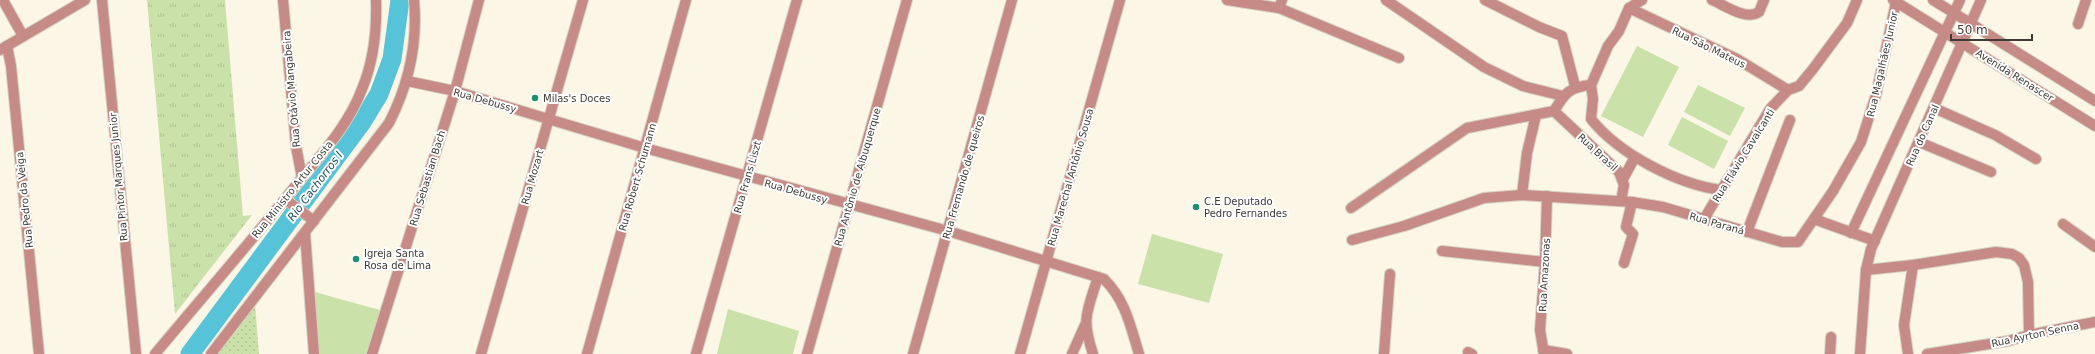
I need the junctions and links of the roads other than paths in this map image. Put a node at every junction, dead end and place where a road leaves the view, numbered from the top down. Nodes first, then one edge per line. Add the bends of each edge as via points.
1 (3, 0) edge
2 (84, 0) edge
3 (102, 0) edge
4 (282, 0) edge
5 (376, 0) edge
6 (414, 0) edge
7 (479, 0) edge
8 (583, 0) edge
9 (686, 0) edge
10 (797, 0) edge
11 (907, 0) edge
12 (1012, 0) edge
13 (1120, 0) edge
14 (1227, 0) edge
15 (1386, 0) edge
16 (1485, 0) edge
17 (1642, 0) edge
18 (1712, 0) edge
19 (1764, 0) edge
20 (1857, 0) edge
21 (1933, 0) edge
22 (1960, 0) edge
23 (1981, 0) edge
24 (2086, 0) edge
25 (1895, 1) edge
26 (1280, 4) edge
27 (1629, 8) junction
28 (1954, 13) junction
29 (1972, 24) junction
30 (2078, 24) dead end
31 (1945, 32) junction
32 (23, 36) junction
33 (1964, 43) junction
34 (3, 48) edge
35 (1399, 58) dead end
36 (407, 81) junction
37 (1590, 85) junction
38 (1575, 86) junction
39 (1788, 90) junction
40 (455, 91) junction
41 (1563, 96) junction
42 (2095, 101) edge
43 (1934, 108) junction
44 (1554, 111) junction
45 (1536, 115) junction
46 (549, 119) junction
47 (1790, 120) dead end
48 (2095, 126) edge
49 (1919, 142) junction
50 (645, 148) junction
51 (1635, 157) junction
52 (2036, 159) dead end
53 (1991, 172) dead end
54 (747, 176) junction
55 (302, 178) junction
56 (1623, 179) junction
57 (1721, 190) junction
58 (1522, 195) junction
59 (1547, 196) junction
60 (289, 201) junction
61 (1621, 201) junction
62 (1632, 202) junction
63 (849, 206) junction
64 (1351, 208) dead end
65 (311, 219) junction
66 (1704, 219) junction
67 (1814, 219) junction
68 (2063, 224) dead end
69 (1808, 230) joint
70 (948, 232) junction
71 (1747, 232) junction
72 (306, 233) junction
73 (1851, 233) junction
74 (1352, 240) dead end
75 (1875, 241) junction
76 (2095, 247) edge
77 (1442, 251) dead end
78 (1046, 260) junction
79 (1545, 262) junction
80 (1624, 263) dead end
81 (1913, 265) junction
82 (1866, 270) junction
83 (1390, 274) dead end
84 (1098, 277) junction
85 (2095, 322) edge
86 (1085, 325) junction
87 (2029, 335) junction
88 (1831, 337) dead end
89 (1544, 352) edge
90 (39, 354) edge
91 (136, 354) edge
92 (155, 354) edge
93 (211, 354) edge
94 (314, 354) edge
95 (372, 354) edge
96 (481, 354) edge
97 (587, 354) edge
98 (696, 354) edge
99 (807, 354) edge
100 (913, 354) edge
101 (1020, 354) edge
102 (1072, 354) edge
103 (1093, 354) edge
104 (1139, 354) edge
105 (1384, 354) edge
106 (1567, 354) edge
107 (1830, 354) edge
108 (1860, 354) edge
109 (1908, 354) edge
110 (1928, 354) edge

1 - 32 street
2 - 32 street
3 - 91 street, Rua Pintor Marques Junior
4 - 55 street, Rua Otávio Mangabeira via 296,146
5 - 55 street, Rua Ministro Artur Costa via 374,51 362,90 342,127
6 - 36 street via 415,38
7 - 40 street, Rua Sebastian Bach
8 - 46 street, Rua Mozart
9 - 50 street, Rua Robert Schumann
10 - 54 street, Rua Frans Liszt
11 - 63 street, Rua Antônio de Albuquerque
12 - 70 street, Rua Frernando de queiros
13 - 78 street, Rua Marechal Antônio Sousa
14 - 26 street
15 - 41 street via 1484,67 1523,86
16 - 38 street via 1562,36
17 - 27 street
18 - 19 street via 1735,11 1752,15 1759,12
20 - 39 street, Rua Flávio Cavalcanti via 1846,23 1813,69 1799,86
21 - 28 street, Avenida Renascer
22 - 28 street
23 - 29 street, Rua do Canal
24 - 30 street
25 - 31 street, Avenida Renascer
25 - 67 street, Rua Magalhães Junior via 1876,95 1861,142
26 - 35 street
27 - 37 street
27 - 39 street, Rua São Mateus via 1737,59
28 - 29 street, Avenida Renascer
28 - 31 street
29 - 33 street, Rua do Canal
29 - 42 street, Avenida Renascer
31 - 33 street, Avenida Renascer
31 - 73 street
32 - 34 street
33 - 43 street, Rua do Canal
33 - 48 street, Avenida Renascer
34 - 90 street, Rua Pedro da Veiga via 11,66
36 - 40 street, Rua Debussy
36 - 65 street via 389,123
37 - 38 street
37 - 51 street via 1593,99 1591,119
38 - 41 street
39 - 57 street, Rua Flávio Cavalcanti via 1770,109
40 - 46 street, Rua Debussy
40 - 95 street, Rua Sebastian Bach
41 - 44 street
43 - 49 street, Rua do Canal
43 - 52 street via 1995,135
44 - 45 street
44 - 56 street, Rua Brasil via 1616,168
45 - 58 street via 1527,153
45 - 64 street via 1467,128
46 - 50 street, Rua Debussy
46 - 96 street, Rua Mozart
47 - 71 street
49 - 53 street
49 - 75 street, Rua do Canal
50 - 54 street, Rua Debussy
50 - 97 street, Rua Robert Schumann
51 - 56 street
51 - 57 street via 1704,188
54 - 63 street, Rua Debussy
54 - 98 street, Rua Frans Liszt
55 - 60 street, Rua Ministro Artur Costa
56 - 61 street, Rua Brasil
57 - 66 street, Rua Flávio Cavalcanti
58 - 59 street, Rua Paraná
58 - 74 street, Rua Paraná via 1484,198 1404,226
59 - 61 street, Rua Paraná
59 - 79 street, Rua Amazonas
60 - 65 street
60 - 92 street, Rua Ministro Artur Costa
61 - 62 street, Rua Paraná
62 - 66 street, Rua Paraná via 1662,207
62 - 80 street via 1626,227 1633,234
63 - 70 street, Rua Debussy
63 - 99 street, Rua Antônio de Albuquerque
65 - 72 street
66 - 71 street, Rua Paraná
67 - 69 street, Rua Magalhães Junior
67 - 73 street
68 - 76 street
69 - 71 street, Rua Paraná via 1798,242 1791,244
70 - 78 street, Rua Debussy
70 - 100 street, Rua Frernando de queiros
72 - 93 street
72 - 94 street
73 - 75 street
75 - 82 street, Rua do Canal
77 - 79 street
78 - 84 street, Rua Debussy
78 - 101 street, Rua Marechal Antônio Sousa
79 - 89 street, Rua Amazonas via 1540,330
81 - 82 street
81 - 87 street via 1996,252 2012,254 2019,258 2024,265 2028,282
81 - 109 street via 1904,325
82 - 108 street, Rua do Canal
83 - 105 street
84 - 86 street
84 - 104 street, Rua Debussy via 1112,286 1124,304
85 - 87 street, Rua Ayrton Senna
86 - 102 street
86 - 103 street
87 - 110 street, Rua Ayrton Senna via 2008,342
88 - 107 street
89 - 106 street

